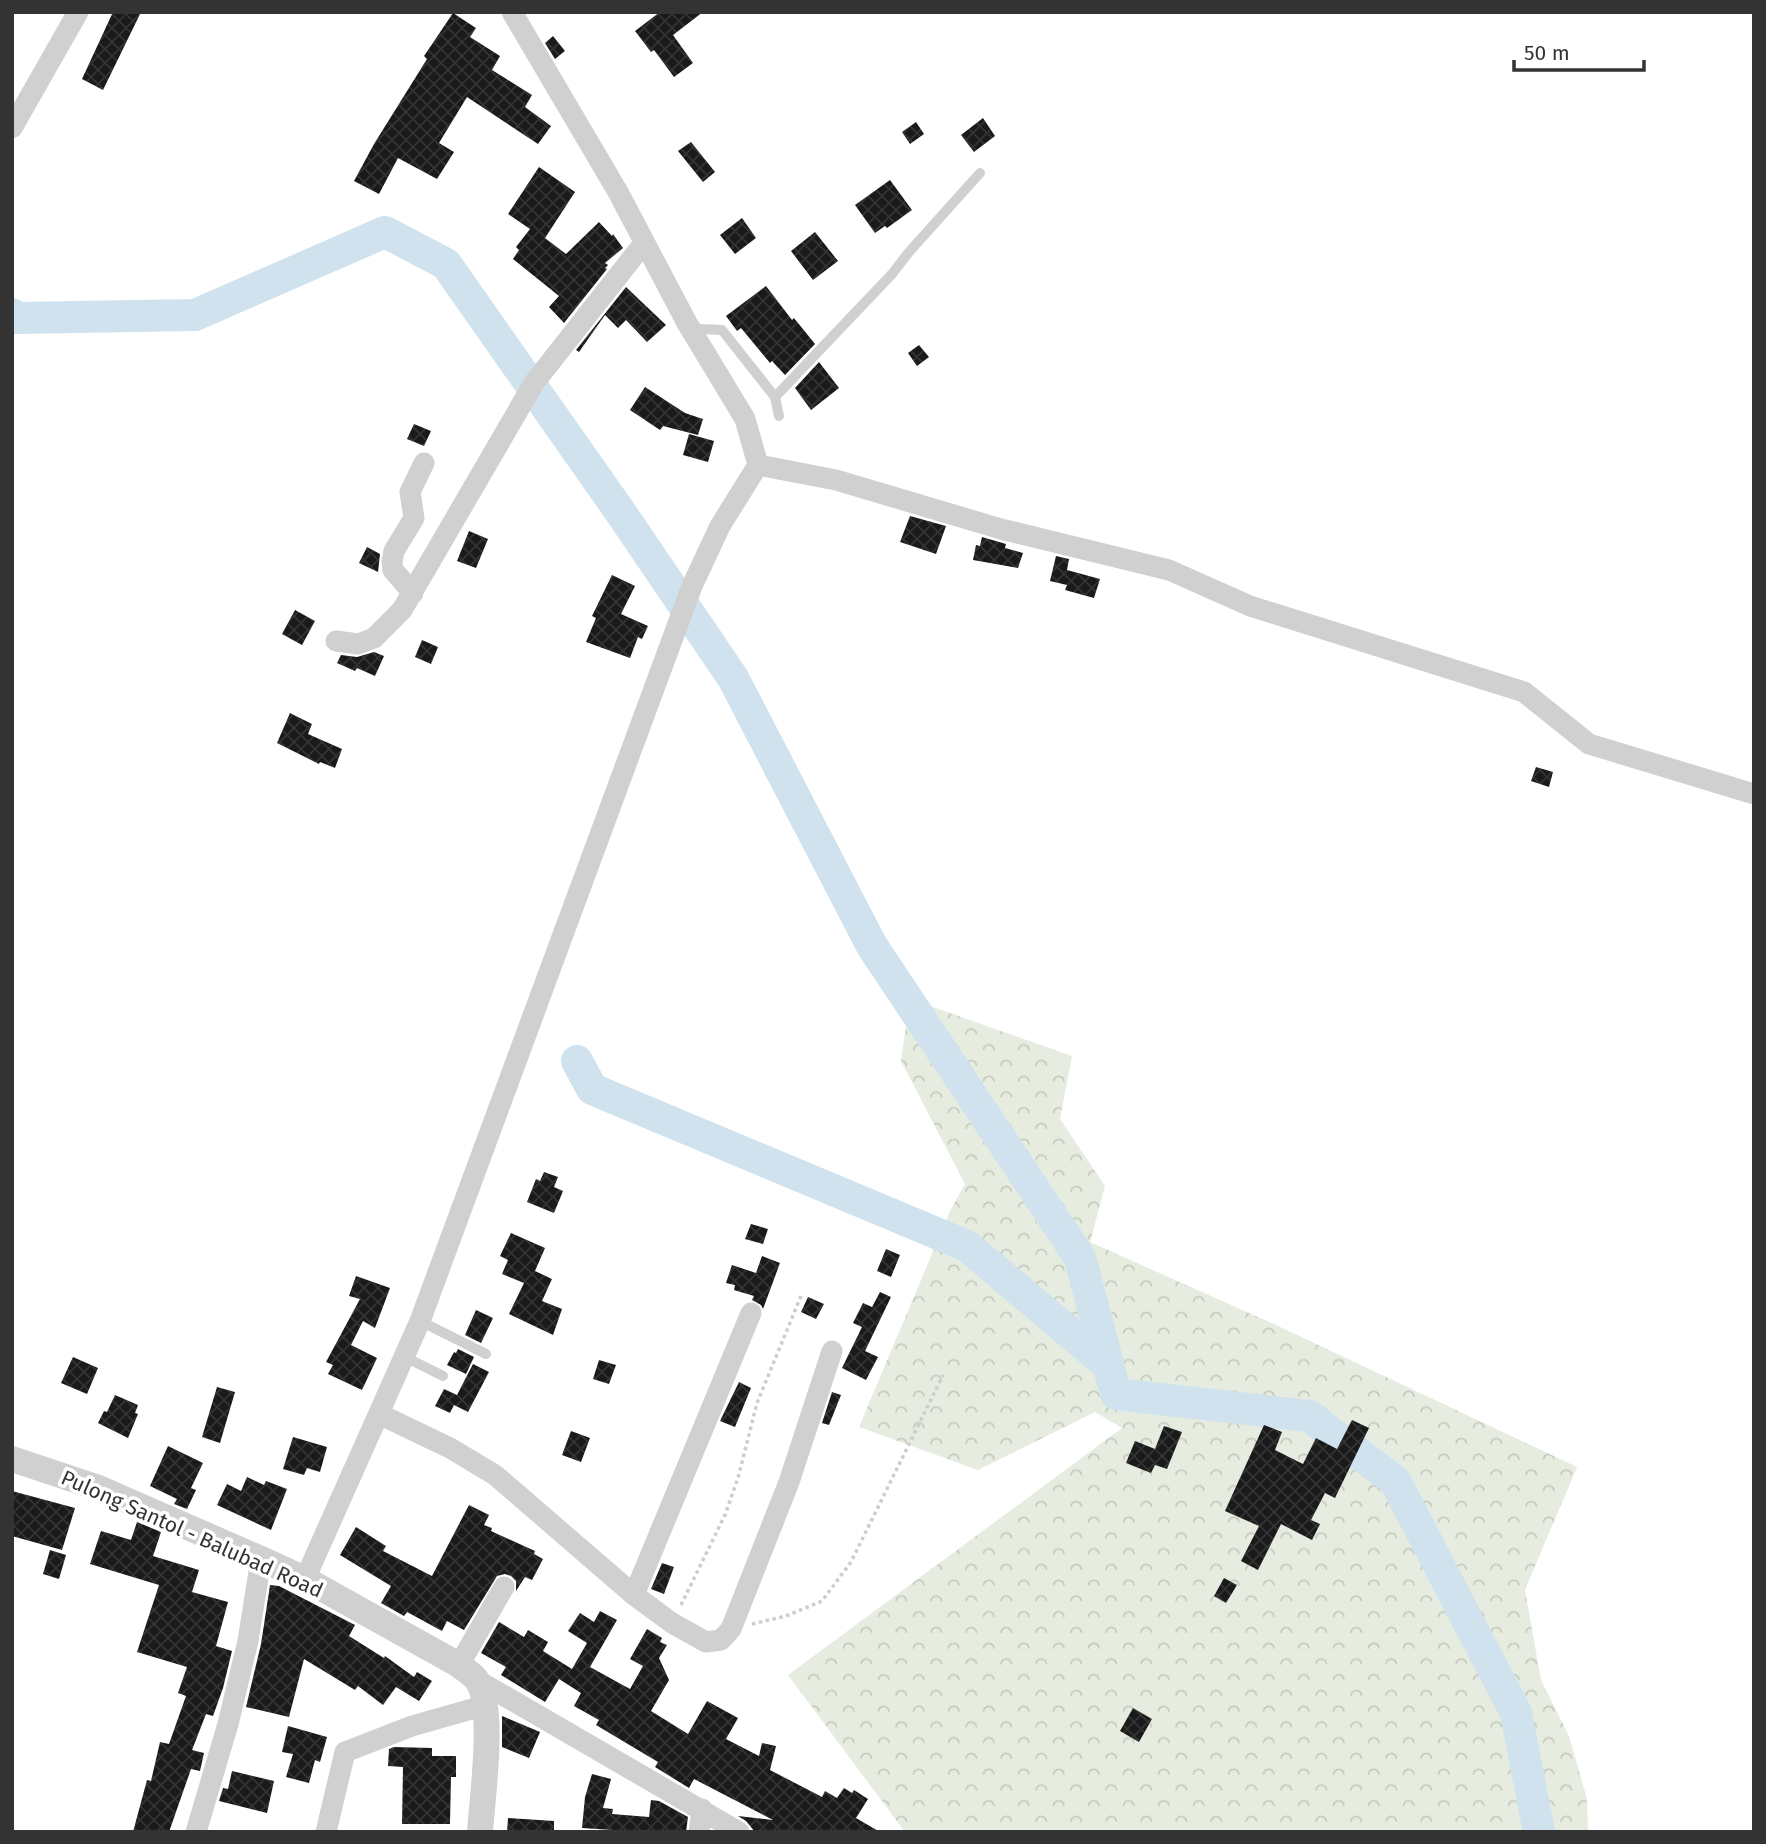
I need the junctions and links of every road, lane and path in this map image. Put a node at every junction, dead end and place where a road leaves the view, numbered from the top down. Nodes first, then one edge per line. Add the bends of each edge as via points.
1 (78, 12) edge
2 (512, 12) edge
3 (12, 128) edge
4 (980, 173) dead end
5 (644, 243) junction
6 (687, 323) junction
7 (775, 397) junction
8 (779, 416) dead end
9 (424, 463) dead end
10 (758, 465) junction
11 (413, 593) junction
12 (336, 641) dead end
13 (1754, 794) edge
14 (801, 1296) dead end
15 (751, 1313) dead end
16 (420, 1321) junction
17 (832, 1351) dead end
18 (486, 1354) dead end
19 (405, 1357) junction
20 (943, 1375) dead end
21 (443, 1376) dead end
22 (379, 1414) junction
23 (12, 1459) edge
24 (261, 1559) junction
25 (306, 1580) junction
26 (504, 1587) dead end
27 (634, 1595) junction
28 (672, 1623) junction
29 (730, 1629) junction
30 (468, 1673) junction
31 (485, 1705) junction
32 (702, 1810) junction
33 (196, 1832) edge
34 (327, 1832) edge
35 (480, 1832) edge
36 (699, 1832) edge
37 (739, 1832) edge

1 - 3 street
2 - 5 street
4 - 7 lane
5 - 6 street
5 - 11 street via 532,388
6 - 7 lane via 722,330
6 - 10 street via 744,419
7 - 8 lane
9 - 11 street via 410,492 414,518 392,562 393,570
10 - 13 street via 836,480 1001,529 1169,570 1250,606 1524,692 1590,744
10 - 16 street via 720,526 692,586
11 - 12 street via 374,638 358,644
14 - 28 path via 757,1403 725,1515
15 - 27 street
16 - 18 lane
16 - 19 street
17 - 29 street via 789,1482
19 - 21 lane
19 - 22 street
20 - 29 path via 851,1562 822,1601 786,1616
22 - 25 street
22 - 27 street via 495,1475
23 - 24 street, Pulong Santol - Balubad Road via 96,1487
24 - 25 street, Pulong Santol - Balubad Road
24 - 33 street via 248,1641
25 - 30 street, Pulong Santol - Balubad Road
26 - 30 street
27 - 28 street
28 - 29 street via 706,1642 720,1640
30 - 31 street
30 - 32 street
31 - 34 street via 345,1752
31 - 35 street
32 - 36 street
32 - 37 street

